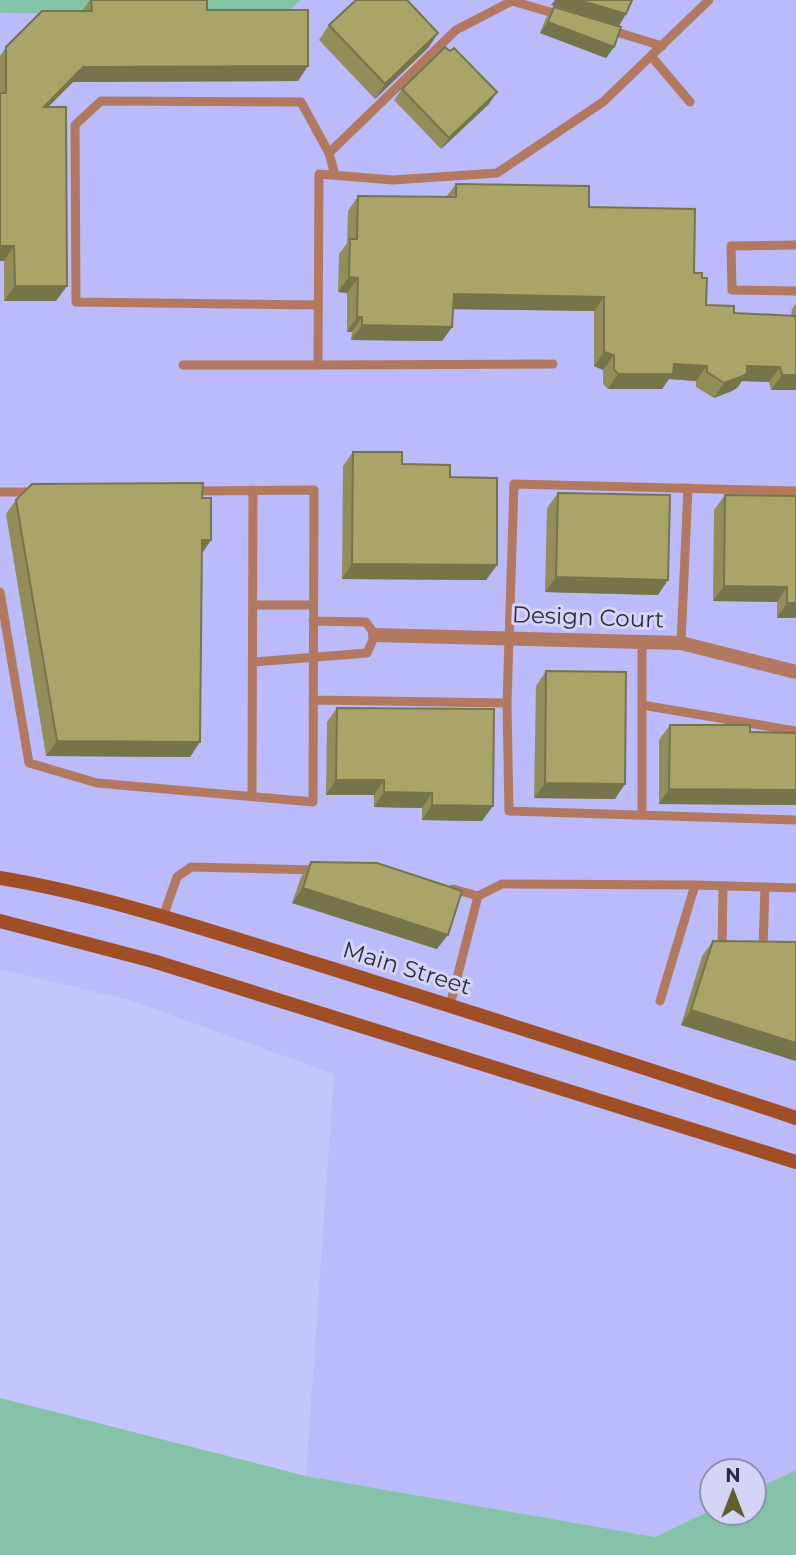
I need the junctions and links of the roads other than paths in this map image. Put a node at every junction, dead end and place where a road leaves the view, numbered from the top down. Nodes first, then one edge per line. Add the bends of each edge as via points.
1 (709, 0) edge
2 (575, 20) edge
3 (600, 27) edge
4 (662, 46) junction
5 (651, 56) junction
6 (690, 102) dead end
7 (330, 153) junction
8 (335, 175) junction
9 (796, 245) edge
10 (796, 291) edge
11 (318, 305) junction
12 (553, 364) dead end
13 (183, 365) dead end
14 (318, 365) junction
15 (688, 488) junction
16 (253, 490) junction
17 (40, 491) edge
18 (186, 491) edge
19 (796, 491) edge
20 (0, 492) edge
21 (0, 592) edge
22 (313, 604) junction
23 (253, 605) junction
24 (313, 621) junction
25 (375, 635) junction
26 (512, 637) junction
27 (642, 641) junction
28 (681, 643) junction
29 (313, 660) junction
30 (253, 662) junction
31 (796, 672) edge
32 (313, 700) junction
33 (507, 703) junction
34 (642, 705) junction
35 (796, 731) edge
36 (252, 796) junction
37 (642, 816) junction
38 (796, 820) edge
39 (330, 870) edge
40 (0, 878) edge
41 (438, 884) edge
42 (695, 885) junction
43 (723, 886) junction
44 (765, 887) junction
45 (796, 888) edge
46 (478, 896) junction
47 (163, 917) junction
48 (0, 921) edge
49 (763, 948) edge
50 (722, 949) edge
51 (660, 1001) dead end
52 (450, 1005) junction
53 (796, 1118) edge
54 (796, 1162) edge

1 - 4 lane
2 - 7 lane via 512,1 456,30
3 - 4 lane
4 - 5 lane
5 - 6 lane
5 - 8 lane via 603,102 497,173 393,180
7 - 8 lane
7 - 11 lane via 301,102 101,101 75,125 76,302
8 - 11 lane via 319,174
9 - 10 lane via 731,246 732,290
11 - 14 lane
12 - 14 lane
13 - 14 lane
15 - 19 lane
15 - 26 lane via 514,484
15 - 28 lane
16 - 18 lane
16 - 22 lane via 314,490
16 - 23 lane
17 - 20 lane
21 - 36 lane via 29,763 97,782
22 - 23 lane
22 - 24 lane
23 - 30 lane
24 - 25 lane via 366,622
24 - 29 lane
25 - 26 street, Design Court
25 - 29 lane via 367,653
26 - 27 street, Design Court
26 - 33 lane
27 - 28 street, Design Court
27 - 34 lane
28 - 31 street, Design Court
29 - 30 lane
29 - 32 lane
30 - 36 lane
32 - 33 lane
32 - 36 lane via 313,802
33 - 37 lane via 509,811
34 - 35 lane
34 - 37 lane
37 - 38 lane
39 - 47 lane via 191,867 177,877
40 - 47 main road, Main Street
41 - 46 lane
42 - 43 lane
42 - 46 lane via 502,884
42 - 51 lane
43 - 44 lane
43 - 50 lane
44 - 45 lane
44 - 49 lane
46 - 52 lane
47 - 52 main road, Main Street
48 - 54 main road via 153,961
52 - 53 main road, Main Street

